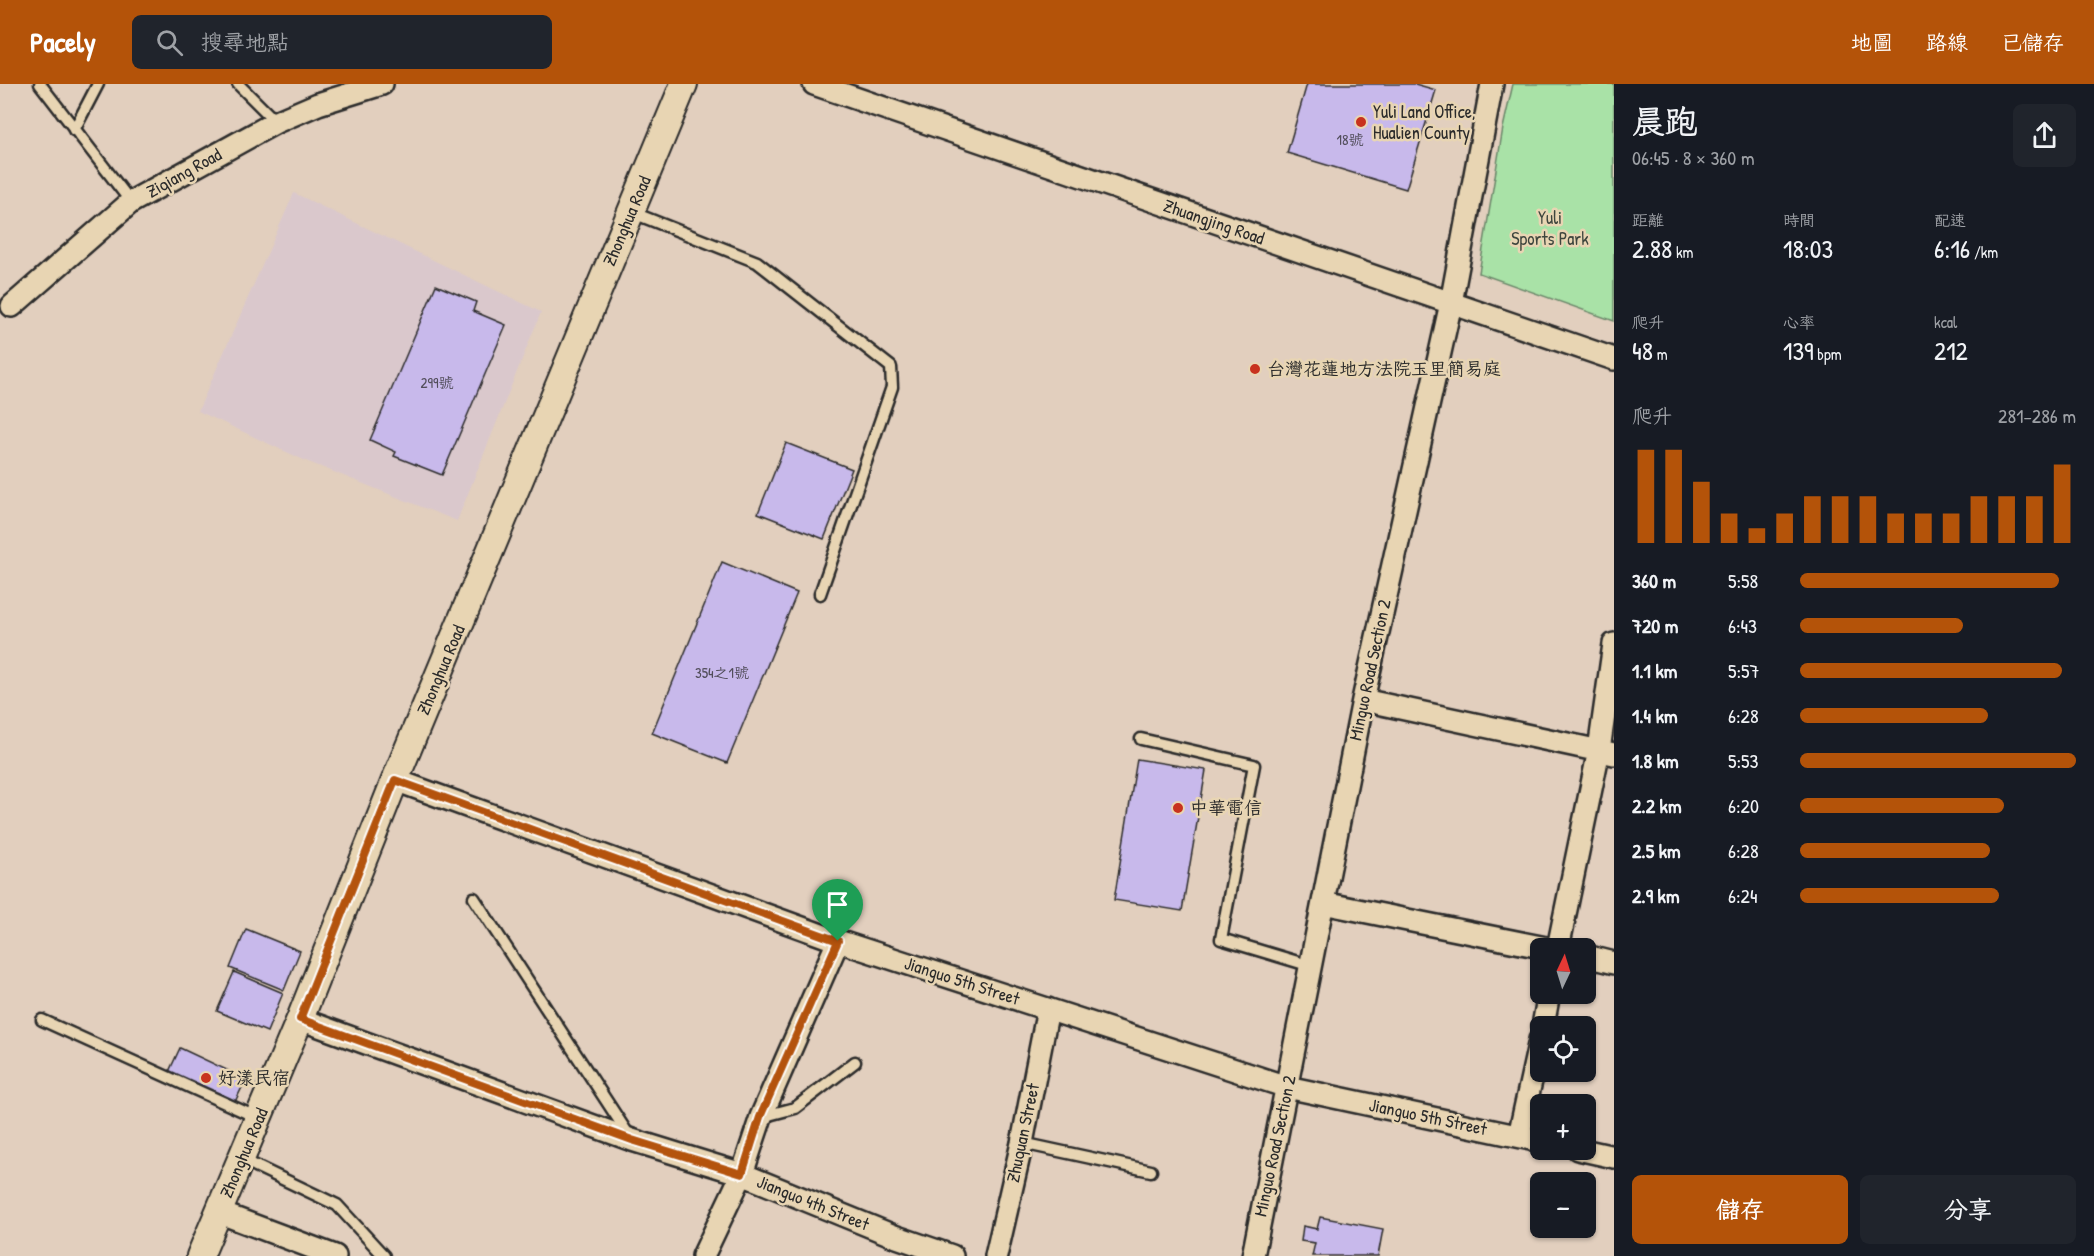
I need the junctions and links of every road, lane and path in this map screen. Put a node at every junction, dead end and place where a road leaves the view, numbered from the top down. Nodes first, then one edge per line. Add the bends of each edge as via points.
1 (30, 84) edge
2 (98, 84) edge
3 (238, 84) edge
4 (382, 84) edge
5 (684, 84) edge
6 (813, 84) edge
7 (1492, 84) edge
8 (43, 87) edge
9 (276, 122) junction
10 (74, 130) junction
11 (131, 202) junction
12 (631, 212) junction
13 (1451, 303) junction
14 (6, 304) edge
15 (1614, 359) edge
16 (820, 594) dead end
17 (1614, 644) edge
18 (1363, 700) junction
19 (1141, 739) dead end
20 (1607, 752) edge
21 (395, 780) junction
22 (474, 898) dead end
23 (1323, 903) junction
24 (1560, 938) edge
25 (838, 941) junction
26 (1530, 945) edge
27 (1596, 958) edge
28 (1614, 963) edge
29 (1311, 966) junction
30 (1048, 1009) junction
31 (300, 1019) junction
32 (42, 1020) dead end
33 (855, 1062) dead end
34 (1531, 1082) edge
35 (1287, 1087) junction
36 (760, 1117) junction
37 (258, 1118) junction
38 (1519, 1137) junction
39 (1530, 1139) edge
40 (632, 1140) junction
41 (1022, 1143) junction
42 (1596, 1153) edge
43 (1614, 1157) edge
44 (241, 1159) junction
45 (1152, 1171) dead end
46 (742, 1174) junction
47 (218, 1212) junction
48 (200, 1256) edge
49 (335, 1256) edge
50 (384, 1256) edge
51 (703, 1256) edge
52 (952, 1256) edge
53 (996, 1256) edge
54 (1252, 1256) edge

1 - 8 lane
2 - 10 lane
3 - 9 lane
4 - 9 street, Ziqiang Road
5 - 12 street, Zhonghua Road
6 - 13 street, Zhuangjing Road
7 - 13 street, Minguo Road Section 2
8 - 10 lane
9 - 11 street, Ziqiang Road
10 - 11 lane
11 - 14 street, Ziqiang Road
12 - 16 lane via 757,262 891,367 892,387
12 - 21 street, Zhonghua Road
13 - 15 street, Zhuangjing Road
13 - 18 street, Minguo Road Section 2
17 - 20 street
18 - 20 street
18 - 23 street, Minguo Road Section 2
19 - 29 lane via 1254,765 1221,939
20 - 24 street
21 - 25 street, Jianguo 5th Street
21 - 31 street, Zhonghua Road
22 - 40 lane
23 - 26 street
23 - 29 street, Minguo Road Section 2
25 - 30 street, Jianguo 5th Street
25 - 36 street
27 - 28 street
29 - 35 street, Minguo Road Section 2
30 - 35 street, Jianguo 5th Street
30 - 41 street, Zhuquan Street
31 - 37 street, Zhonghua Road
31 - 40 street, Jianguo 4th Street
32 - 37 lane
33 - 36 lane via 795,1108
34 - 38 street
35 - 38 street, Jianguo 5th Street
35 - 54 street, Minguo Road Section 2
36 - 46 street
37 - 44 street, Zhonghua Road
38 - 39 street, Jianguo 5th Street
40 - 46 street, Jianguo 4th Street
41 - 45 lane
41 - 53 street, Zhuquan Street
42 - 43 street
44 - 47 street, Zhonghua Road
44 - 50 lane via 338,1205
46 - 51 street
46 - 52 street, Jianguo 4th Street
47 - 48 street, Zhonghua Road
47 - 49 street

